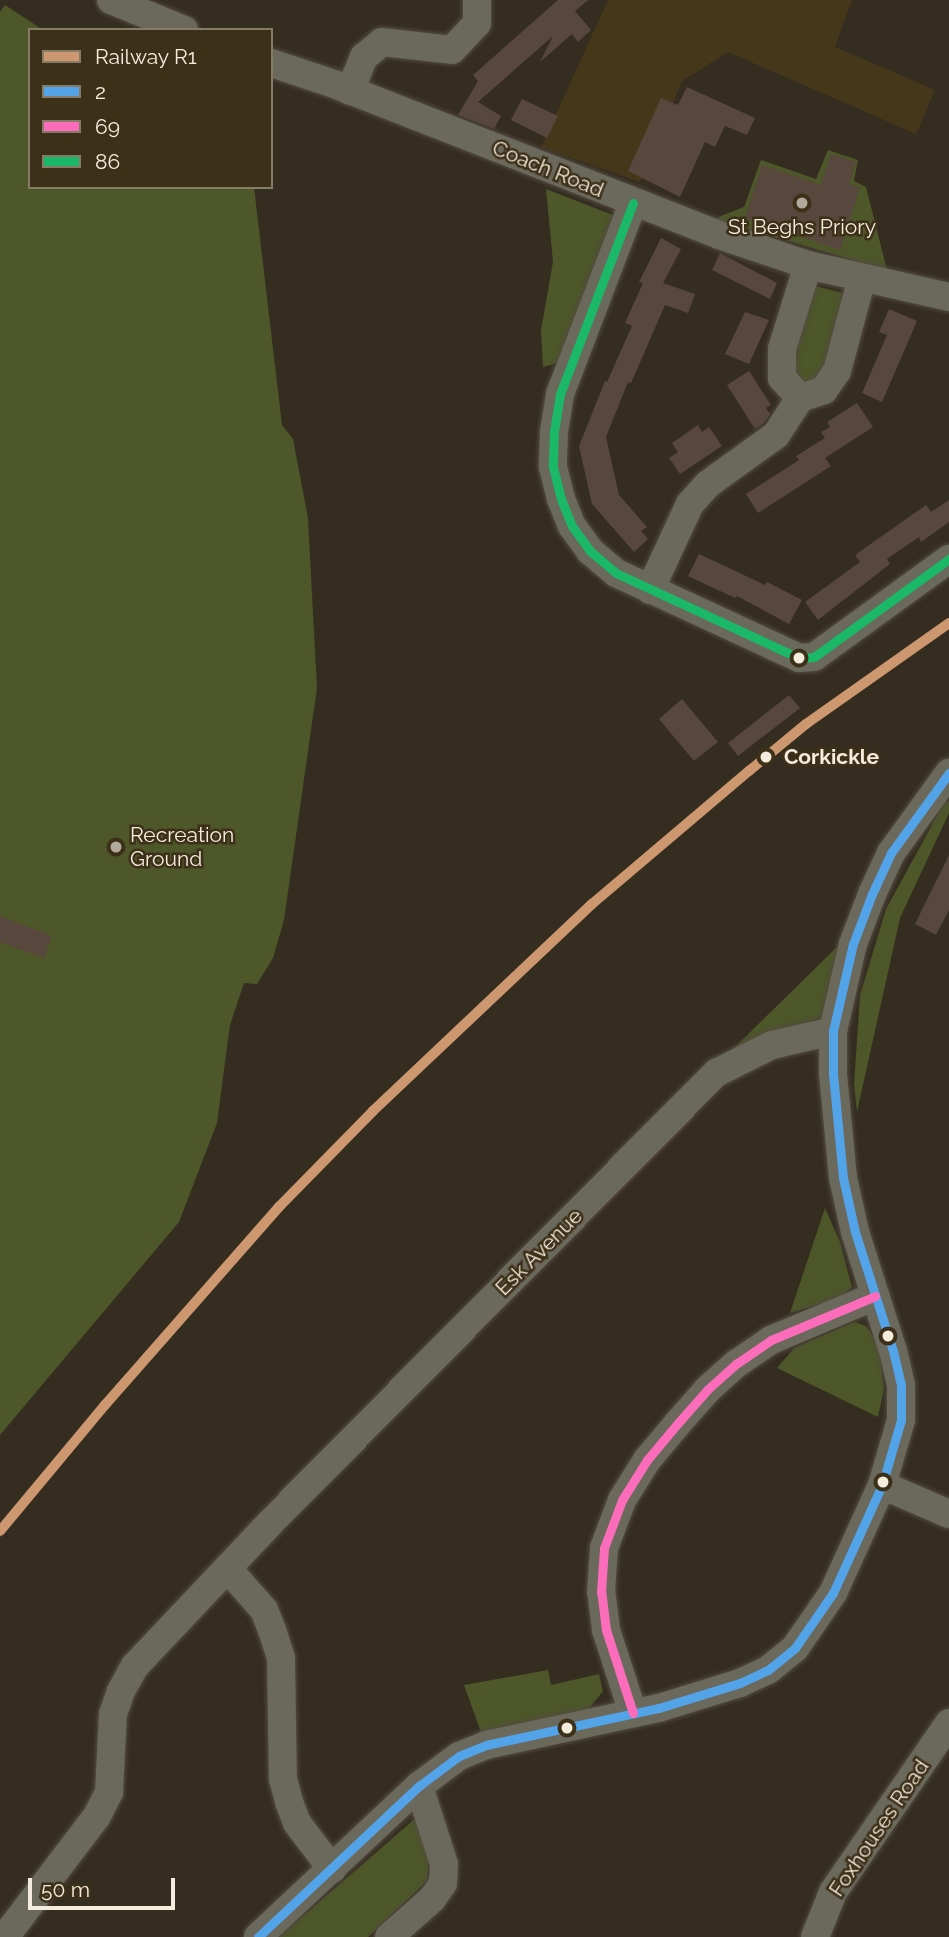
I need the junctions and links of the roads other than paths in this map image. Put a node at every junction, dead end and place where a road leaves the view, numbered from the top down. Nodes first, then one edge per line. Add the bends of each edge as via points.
1 (111, 0) edge
2 (477, 0) edge
3 (179, 28) edge
4 (273, 64) edge
5 (350, 91) junction
6 (633, 203) junction
7 (808, 265) junction
8 (862, 278) junction
9 (949, 297) edge
10 (800, 398) junction
11 (949, 559) edge
12 (650, 590) junction
13 (949, 773) edge
14 (833, 1031) junction
15 (876, 1296) junction
16 (882, 1485) junction
17 (949, 1514) edge
18 (228, 1569) junction
19 (632, 1713) junction
20 (949, 1723) edge
21 (419, 1786) junction
22 (332, 1869) junction
23 (5, 1937) edge
24 (258, 1937) edge
25 (390, 1937) edge
26 (815, 1937) edge

1 - 3 street
2 - 5 street via 477,23 453,50 382,42 364,57
4 - 5 street, Coach Road
5 - 6 street, Coach Road
6 - 7 street, Coach Road
6 - 12 street via 560,394 553,467 572,526 590,551 616,573
7 - 8 street, Coach Road
7 - 10 street via 782,349 782,377
8 - 9 street, Coach Road
8 - 10 street via 837,371 824,390
10 - 12 street via 776,435 708,484 691,505
11 - 12 street via 814,657 799,658
13 - 14 street via 891,853 872,894 850,955
14 - 15 street via 843,1178
14 - 18 street, Esk Avenue via 772,1045 716,1073
15 - 16 street via 901,1385 901,1420
15 - 19 street via 771,1340 736,1364 670,1432 622,1500 604,1548 601,1592 606,1630
16 - 17 street
16 - 19 street via 833,1593 794,1648 768,1670 740,1683
18 - 22 street via 264,1610 281,1658 283,1779 297,1822
18 - 23 street via 135,1666 113,1714 109,1792 97,1816
19 - 21 street via 486,1745 459,1756
20 - 26 street, Foxhouses Road via 833,1892
21 - 22 street
21 - 25 street via 444,1864 443,1884
22 - 24 street

